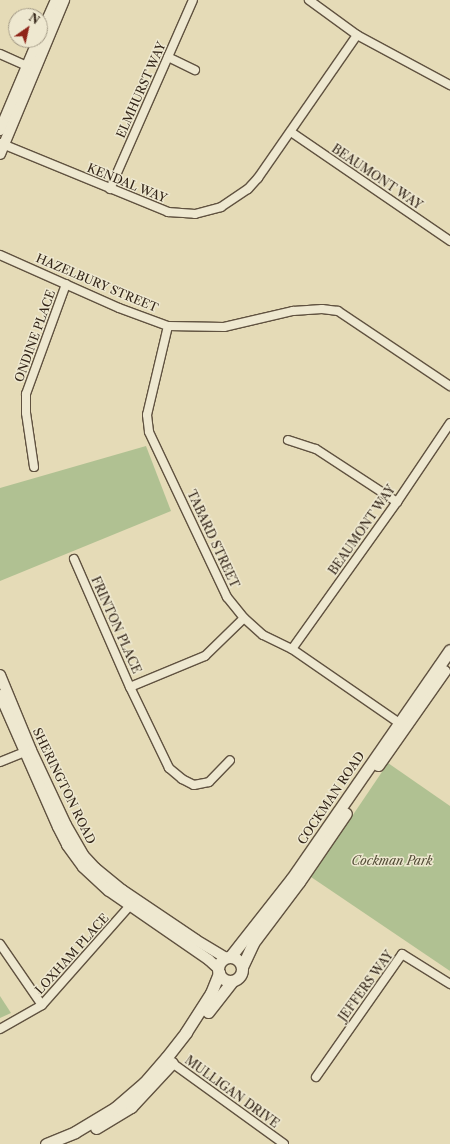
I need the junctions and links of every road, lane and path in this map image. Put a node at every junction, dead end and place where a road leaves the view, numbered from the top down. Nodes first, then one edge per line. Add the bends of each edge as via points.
1 (56, 0) edge
2 (64, 0) edge
3 (193, 0) edge
4 (309, 0) edge
5 (48, 18) edge
6 (357, 36) junction
7 (36, 48) edge
8 (0, 54) edge
9 (168, 57) junction
10 (31, 68) junction
11 (196, 70) dead end
12 (450, 85) edge
13 (0, 130) edge
14 (291, 132) junction
15 (1, 147) edge
16 (110, 189) junction
17 (450, 241) edge
18 (0, 255) edge
19 (66, 284) junction
20 (168, 326) junction
21 (450, 386) edge
22 (450, 423) edge
23 (288, 440) dead end
24 (34, 467) dead end
25 (396, 502) junction
26 (74, 559) dead end
27 (244, 618) junction
28 (292, 649) junction
29 (450, 650) edge
30 (450, 663) edge
31 (0, 675) edge
32 (130, 687) junction
33 (0, 695) edge
34 (401, 725) junction
35 (28, 751) junction
36 (230, 760) dead end
37 (0, 762) edge
38 (132, 903) junction
39 (0, 944) edge
40 (228, 958) junction
41 (242, 967) junction
42 (219, 971) junction
43 (232, 981) junction
44 (450, 984) edge
45 (42, 1005) junction
46 (0, 1029) edge
47 (169, 1061) junction
48 (316, 1077) dead end
49 (282, 1143) edge
50 (46, 1144) edge
51 (65, 1144) edge

1 - 5 street
2 - 10 street
3 - 9 street, ELMHURST WAY
4 - 6 street
6 - 12 street
6 - 14 street, KENDAL WAY
7 - 10 street
8 - 10 street
9 - 11 street
9 - 16 street, ELMHURST WAY
10 - 13 street
10 - 15 street
14 - 16 street, KENDAL WAY via 248,189 220,207 195,214 168,212
14 - 17 street, BEAUMONT WAY
15 - 16 street, KENDAL WAY
18 - 19 street, HAZELBURY STREET
19 - 20 street, HAZELBURY STREET
19 - 24 street, ONDINE PLACE via 26,394 26,413
20 - 21 street, HAZELBURY STREET via 224,327 293,311 338,311
20 - 27 street, TABARD STREET via 147,415 149,432 227,597
22 - 25 street, BEAUMONT WAY
23 - 25 street via 316,449
25 - 28 street, BEAUMONT WAY
26 - 32 street, FRINTON PLACE
27 - 28 street, TABARD STREET via 263,634
27 - 32 street, FRINTON PLACE via 205,656
28 - 34 street, TABARD STREET
29 - 34 main road, COCKMAN ROAD
30 - 34 main road, COCKMAN ROAD
31 - 35 street, SHERINGTON ROAD
32 - 36 street via 169,768 182,779 194,785 209,782
33 - 35 street, SHERINGTON ROAD
34 - 40 main road, COCKMAN ROAD via 292,878
34 - 41 main road, COCKMAN ROAD via 299,882 253,943
35 - 37 street
35 - 38 street, SHERINGTON ROAD via 58,827 74,856 95,880
38 - 40 street, SHERINGTON ROAD
38 - 42 street, SHERINGTON ROAD via 198,952
38 - 45 street, LOXHAM PLACE
39 - 45 street
40 - 41 main road via 238,960
40 - 42 main road via 221,963
41 - 43 main road via 240,976
42 - 43 main road via 224,979
42 - 47 main road via 211,993
43 - 47 main road
44 - 48 street, JEFFERS WAY via 402,954
45 - 46 street, LOXHAM PLACE
47 - 49 street, MULLIGAN DRIVE
47 - 50 main road via 115,1108 74,1132
47 - 51 main road via 131,1107

